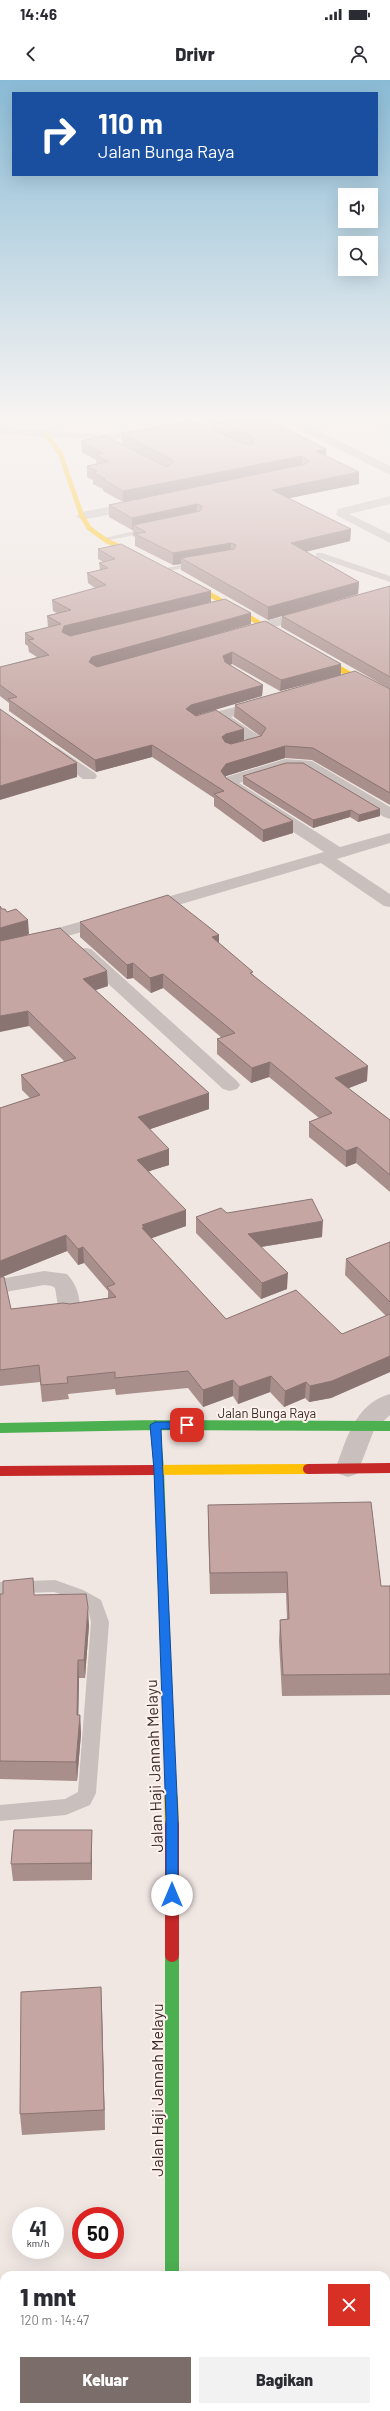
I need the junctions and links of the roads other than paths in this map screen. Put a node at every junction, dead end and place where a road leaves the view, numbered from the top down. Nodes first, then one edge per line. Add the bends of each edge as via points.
1 (88, 527) edge
2 (158, 527) edge
3 (366, 527) edge
4 (104, 539) junction
5 (390, 539) edge
6 (319, 555) dead end
7 (211, 561) edge
8 (159, 566) junction
9 (390, 579) edge
10 (224, 604) junction
11 (209, 608) edge
12 (324, 609) edge
13 (264, 626) junction
14 (227, 636) edge
15 (292, 642) edge
16 (306, 650) edge
17 (354, 677) junction
18 (332, 684) edge
19 (271, 694) edge
20 (390, 697) edge
21 (218, 716) junction
22 (196, 721) edge
23 (40, 741) edge
24 (231, 750) edge
25 (89, 776) dead end
26 (390, 814) edge
27 (390, 838) edge
28 (332, 856) junction
29 (390, 902) edge
30 (62, 932) junction
31 (0, 950) edge
32 (230, 1085) dead end
33 (0, 1286) edge
34 (70, 1312) edge
35 (390, 1402) edge
36 (155, 1425) junction
37 (363, 1426) junction
38 (390, 1426) edge
39 (0, 1428) edge
40 (348, 1468) junction
41 (390, 1468) edge
42 (159, 1470) junction
43 (0, 1471) edge
44 (0, 1588) edge
45 (0, 1813) edge
46 (172, 2271) edge

1 - 4 main road
2 - 4 lane
3 - 5 street
4 - 8 main road
6 - 9 lane
7 - 8 lane
8 - 10 main road
10 - 11 street
10 - 13 main road
12 - 13 street
13 - 14 street
13 - 15 main road
16 - 17 main road
17 - 18 street
17 - 20 main road
19 - 21 street
21 - 22 street
21 - 24 street via 256,740 255,743
23 - 25 street
26 - 28 street via 306,764 285,764 232,780 230,783 233,786
27 - 28 street
28 - 29 street
28 - 30 street
30 - 31 street
30 - 32 street
33 - 34 street via 44,1278 59,1279 66,1287
35 - 37 street
36 - 37 main road, Jalan Bunga Raya
36 - 39 main road, Jalan Bunga Raya
36 - 42 main road, Jalan Haji Jannah Melayu
37 - 38 main road, Jalan Bunga Raya
37 - 40 street
40 - 41 main road
40 - 42 main road
42 - 43 main road
42 - 46 main road, Jalan Haji Jannah Melayu via 172,1818
44 - 45 lane via 55,1586 77,1594 95,1605 100,1622 87,1792 83,1800 66,1807

